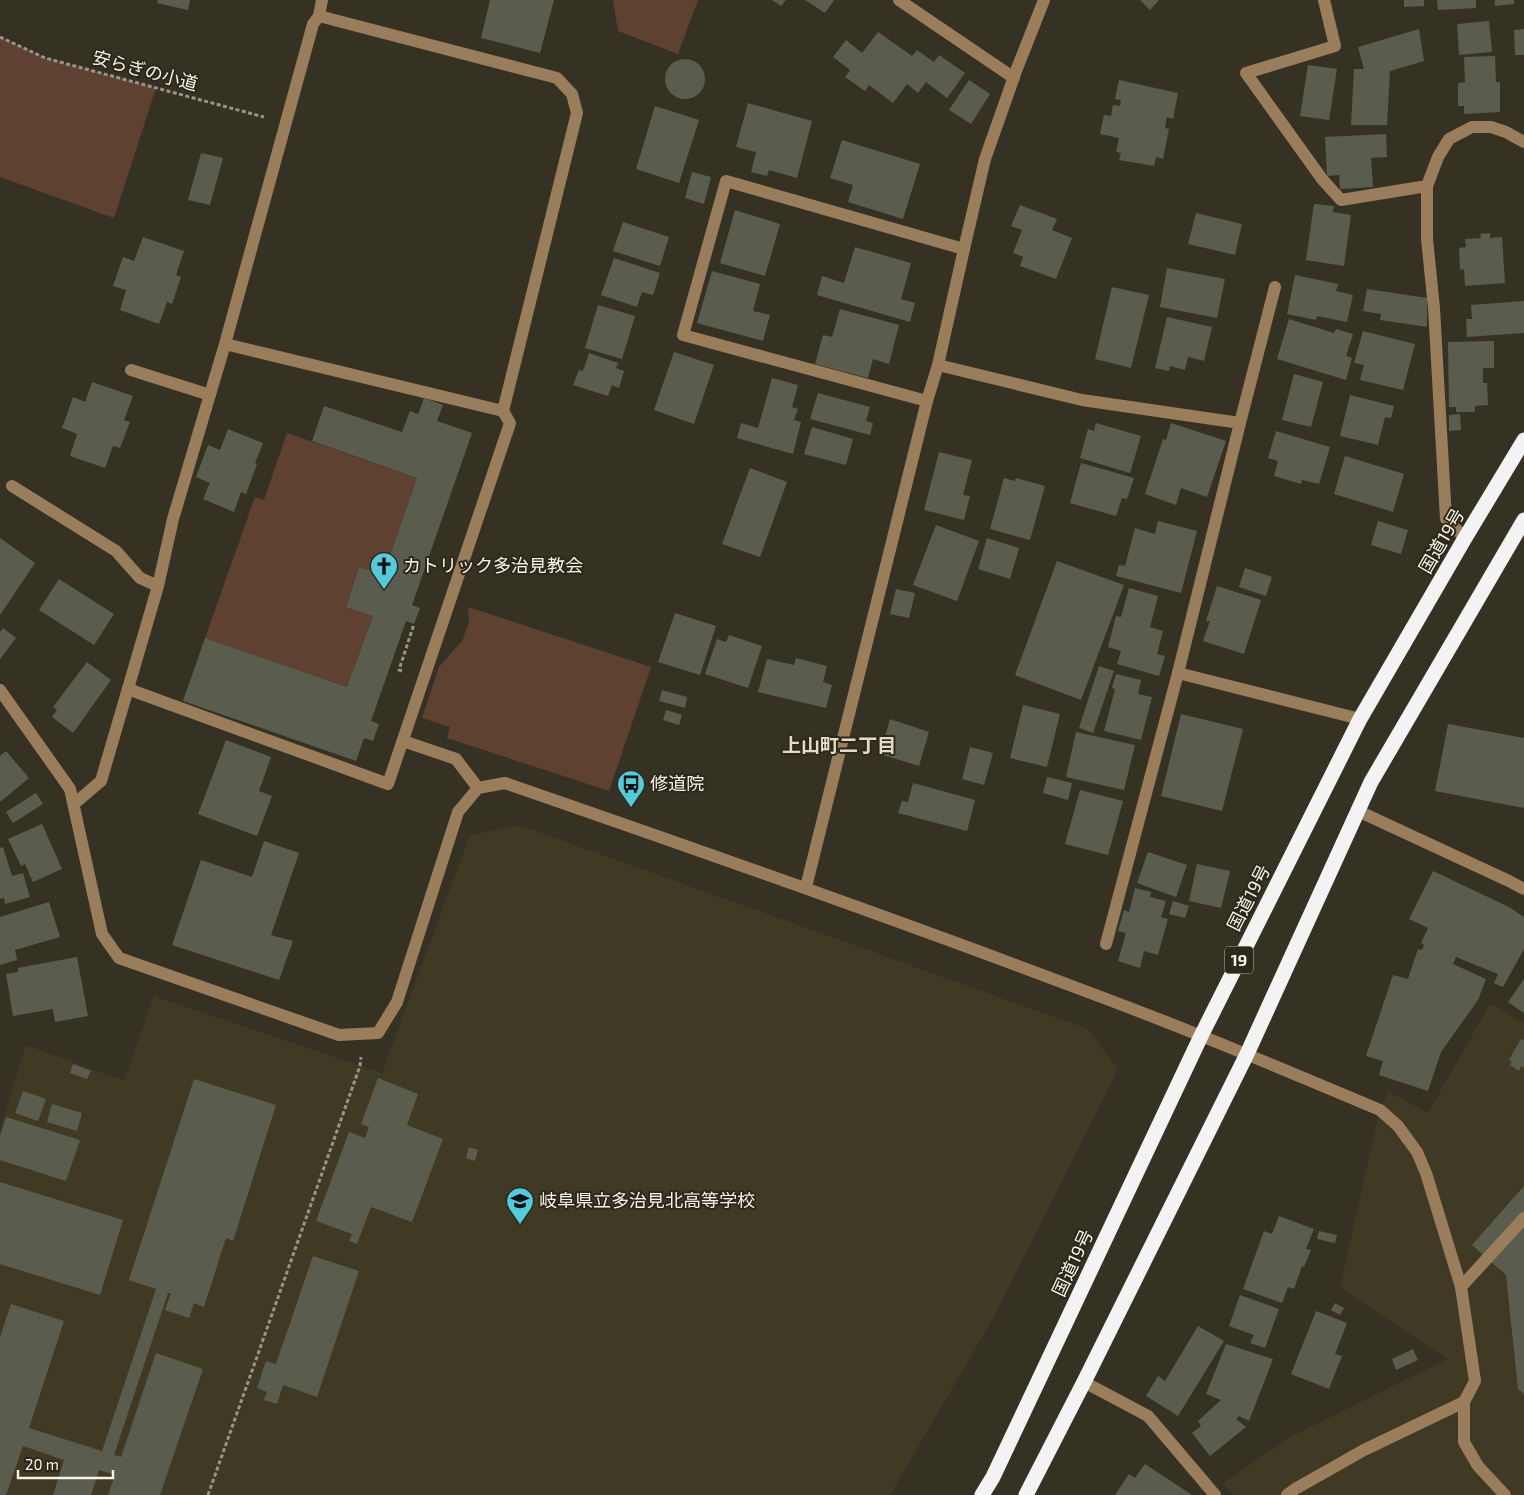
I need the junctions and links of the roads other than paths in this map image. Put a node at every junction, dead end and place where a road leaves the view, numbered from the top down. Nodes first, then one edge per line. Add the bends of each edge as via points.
1 (322, 0) edge
2 (899, 0) edge
3 (1044, 0) edge
4 (1324, 0) edge
5 (319, 16) junction
6 (1014, 78) junction
7 (1524, 142) edge
8 (1427, 186) junction
9 (964, 249) junction
10 (1275, 287) dead end
11 (225, 344) junction
12 (938, 365) junction
13 (130, 370) dead end
14 (210, 395) junction
15 (927, 401) junction
16 (504, 411) junction
17 (1240, 423) junction
18 (1524, 440) edge
19 (12, 486) dead end
20 (1524, 520) edge
21 (1465, 538) junction
22 (158, 586) junction
23 (1178, 673) junction
24 (128, 689) junction
25 (0, 690) edge
26 (1360, 719) junction
27 (403, 741) junction
28 (478, 788) junction
29 (74, 804) junction
30 (1358, 811) junction
31 (806, 887) junction
32 (1524, 889) edge
33 (1106, 944) dead end
34 (1201, 1036) junction
35 (1247, 1054) junction
36 (1524, 1218) edge
37 (1461, 1287) junction
38 (1084, 1382) junction
39 (1464, 1402) junction
40 (982, 1495) edge
41 (1026, 1495) edge
42 (1215, 1495) edge
43 (1288, 1495) edge
44 (1505, 1495) edge

1 - 5 street
2 - 6 street
3 - 6 street
4 - 8 street via 1335,46 1246,73 1322,179 1341,200
5 - 11 street via 313,24
5 - 16 street via 558,78 572,94 577,113
6 - 9 street via 985,159
7 - 8 street via 1491,127 1472,127 1449,140 1438,157
8 - 21 street via 1427,239 1446,519
9 - 12 street
9 - 15 street via 726,181 683,335
10 - 17 street
11 - 14 street
11 - 16 street
12 - 15 street
12 - 17 street via 1082,400
13 - 14 street
14 - 22 street
15 - 31 street
16 - 27 street via 510,423
17 - 23 street
18 - 21 highway, 国道19号 / 19
19 - 22 street via 116,551 140,578
20 - 30 highway via 1371,782
21 - 26 highway, 国道19号 / 19
22 - 24 street
23 - 26 street
23 - 33 street
24 - 27 street via 388,784
24 - 29 street via 101,781
25 - 29 street via 70,789
26 - 34 highway, 国道19号 / 19
27 - 28 street via 456,759
28 - 29 street via 458,812 396,1002 378,1033 339,1035 119,958 102,934
28 - 31 street via 505,783
30 - 32 street
30 - 35 highway
31 - 34 street
34 - 35 street
34 - 40 highway, 国道19号 / 19
35 - 37 street via 1380,1110 1398,1126 1417,1152 1426,1173
35 - 38 highway
36 - 37 street
37 - 39 street via 1475,1382
38 - 41 highway
38 - 42 street via 1148,1416
39 - 43 street via 1364,1450
39 - 44 street via 1464,1442 1478,1466

